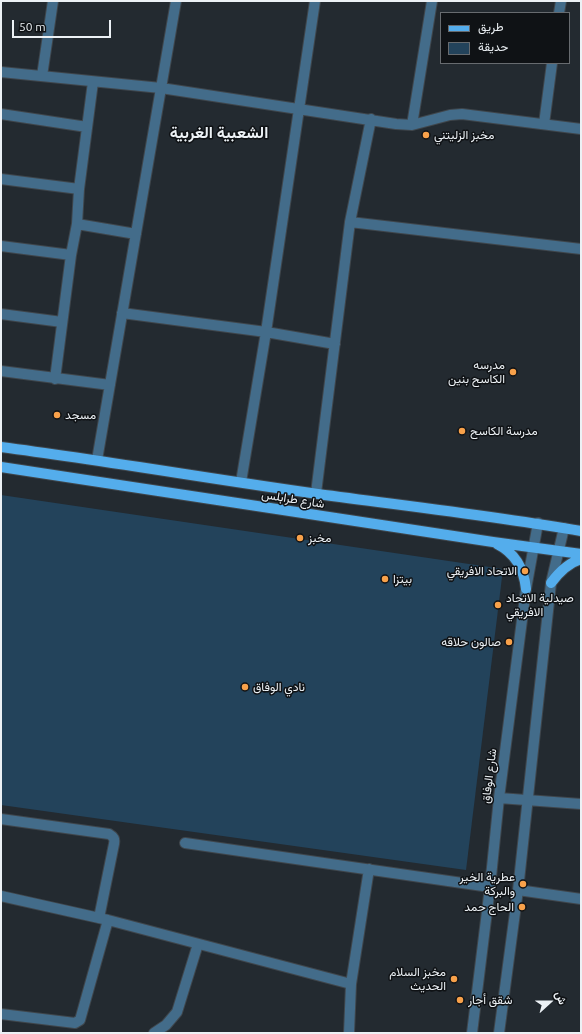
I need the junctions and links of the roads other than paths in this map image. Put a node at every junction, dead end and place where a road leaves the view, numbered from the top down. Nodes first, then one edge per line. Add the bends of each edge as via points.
1 (53, 1) edge
2 (176, 1) edge
3 (315, 1) edge
4 (432, 1) edge
5 (561, 1) edge
6 (559, 12) edge
7 (552, 64) edge
8 (1, 72) edge
9 (42, 76) junction
10 (93, 82) junction
11 (161, 88) junction
12 (298, 109) junction
13 (1, 114) edge
14 (371, 119) junction
15 (544, 124) junction
16 (412, 125) junction
17 (87, 127) junction
18 (581, 129) edge
19 (1, 179) edge
20 (79, 189) junction
21 (350, 222) junction
22 (77, 224) junction
23 (136, 234) junction
24 (1, 246) edge
25 (581, 249) edge
26 (71, 254) junction
27 (122, 313) junction
28 (1, 314) edge
29 (62, 322) junction
30 (266, 332) junction
31 (335, 344) junction
32 (1, 371) edge
33 (55, 379) junction
34 (110, 385) junction
35 (1, 447) edge
36 (97, 460) junction
37 (1, 467) edge
38 (241, 482) junction
39 (316, 494) junction
40 (538, 523) junction
41 (564, 528) junction
42 (581, 531) edge
43 (493, 542) junction
44 (534, 547) junction
45 (559, 550) junction
46 (581, 554) edge
47 (581, 559) edge
48 (551, 583) junction
49 (526, 589) junction
50 (499, 798) junction
51 (528, 799) junction
52 (581, 804) edge
53 (1, 819) edge
54 (185, 843) dead end
55 (370, 869) junction
56 (490, 887) junction
57 (518, 890) junction
58 (1, 896) edge
59 (581, 899) edge
60 (103, 919) junction
61 (198, 944) junction
62 (351, 984) junction
63 (1, 1014) edge
64 (154, 1033) edge
65 (349, 1033) edge
66 (472, 1033) edge
67 (500, 1033) edge

1 - 9 street
2 - 11 street
3 - 12 street
4 - 16 street
5 - 6 street
7 - 15 street
8 - 9 street
9 - 10 street
10 - 11 street
10 - 17 street
11 - 12 street
11 - 23 street
12 - 14 street
12 - 30 street
13 - 17 street
14 - 16 street
14 - 21 street
15 - 16 street via 462,114
15 - 18 street
17 - 20 street
19 - 20 street
20 - 22 street
21 - 25 street
21 - 31 street
22 - 23 street
22 - 26 street
23 - 27 street
24 - 26 street
26 - 29 street
27 - 30 street
27 - 34 street
28 - 29 street
29 - 33 street
30 - 31 street
30 - 38 street
31 - 39 street
32 - 33 street
33 - 34 street
34 - 36 street
35 - 36 main road, شارع طرابلس
36 - 38 main road, شارع طرابلس
37 - 43 main road, شارع طرابلس
38 - 39 main road, شارع طرابلس
39 - 40 main road, شارع طرابلس
40 - 41 main road, شارع طرابلس
40 - 44 street, شارع الوفاق
41 - 42 main road, شارع طرابلس
41 - 45 street
43 - 44 main road, شارع طرابلس
43 - 49 main road via 517,560
44 - 45 main road, شارع طرابلس
44 - 49 street, شارع الوفاق
45 - 46 main road, شارع طرابلس
45 - 48 street
47 - 48 main road via 566,566
48 - 51 street
49 - 50 street, شارع الوفاق
50 - 51 street
50 - 56 street, شارع الوفاق
51 - 52 street
51 - 57 street
53 - 60 street via 113,836
54 - 55 street
55 - 56 street
55 - 62 street
56 - 66 street, شارع الوفاق
57 - 59 street
57 - 67 street
58 - 60 street
60 - 61 street
60 - 63 street via 80,1020 75,1023
61 - 62 street
61 - 64 street via 177,1012 166,1025
62 - 65 street

